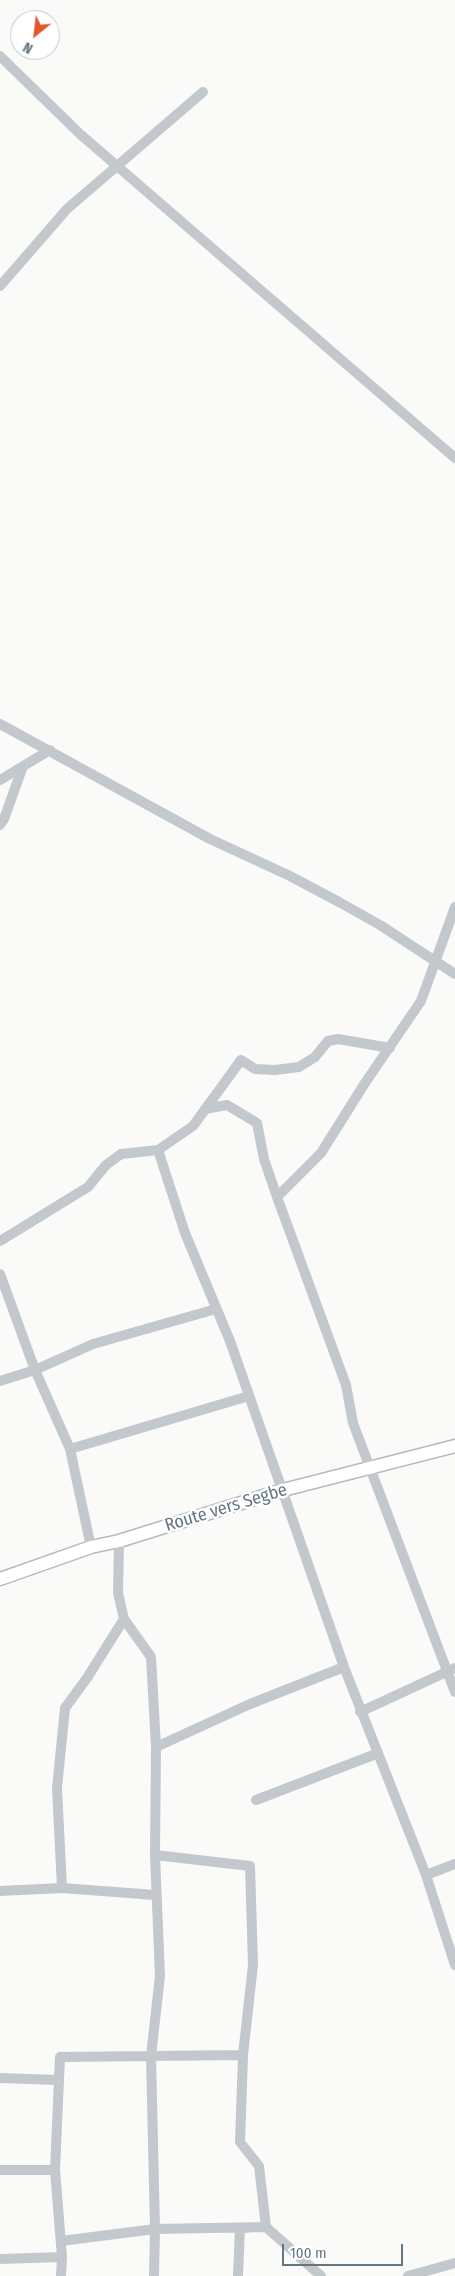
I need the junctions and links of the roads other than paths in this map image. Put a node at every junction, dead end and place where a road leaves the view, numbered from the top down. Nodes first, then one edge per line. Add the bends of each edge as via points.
1 (0, 56) edge
2 (203, 92) dead end
3 (117, 166) junction
4 (0, 286) edge
5 (455, 458) edge
6 (0, 724) edge
7 (50, 750) junction
8 (23, 766) junction
9 (0, 780) edge
10 (0, 825) edge
11 (455, 907) edge
12 (435, 962) junction
13 (455, 974) edge
14 (390, 1048) junction
15 (205, 1109) junction
16 (158, 1150) junction
17 (277, 1196) junction
18 (0, 1241) edge
19 (0, 1274) edge
20 (216, 1309) junction
21 (35, 1370) junction
22 (0, 1381) edge
23 (249, 1396) junction
24 (455, 1446) edge
25 (70, 1449) junction
26 (369, 1466) junction
27 (283, 1490) junction
28 (119, 1541) junction
29 (91, 1547) junction
30 (0, 1579) edge
31 (124, 1619) junction
32 (344, 1668) junction
33 (452, 1669) edge
34 (455, 1692) edge
35 (360, 1712) junction
36 (156, 1747) junction
37 (376, 1754) junction
38 (256, 1800) dead end
39 (154, 1855) junction
40 (455, 1864) edge
41 (426, 1875) junction
42 (62, 1888) junction
43 (0, 1891) edge
44 (155, 1895) junction
45 (455, 1965) edge
46 (243, 2055) junction
47 (151, 2056) junction
48 (0, 2078) edge
49 (58, 2080) junction
50 (0, 2170) edge
51 (55, 2170) junction
52 (266, 2227) junction
53 (155, 2229) junction
54 (62, 2241) junction
55 (62, 2257) junction
56 (0, 2259) edge
57 (455, 2265) edge
58 (61, 2276) edge
59 (154, 2276) edge
60 (238, 2276) edge
61 (321, 2276) edge
62 (408, 2276) edge

1 - 3 street
2 - 3 street
3 - 4 street via 66,209
3 - 5 street
6 - 7 street
7 - 8 street
7 - 12 street via 210,839 339,902
8 - 9 street
8 - 10 street
11 - 12 street
12 - 13 street
12 - 14 street via 421,1001
14 - 15 street via 338,1039 328,1041 315,1057 299,1067 255,1069 241,1060
14 - 17 street via 322,1153
15 - 16 street via 193,1126
15 - 17 street via 227,1106 257,1123
16 - 18 street via 121,1154 106,1165 88,1188
16 - 20 street via 185,1233
17 - 26 street via 346,1385 353,1423
19 - 21 street
20 - 21 street via 93,1344
20 - 23 street
21 - 22 street
21 - 25 street
23 - 25 street
23 - 27 street
24 - 26 main road, Route vers Segbe
25 - 29 street
26 - 27 main road, Route vers Segbe
26 - 33 street
27 - 28 main road, Route vers Segbe
27 - 32 street
28 - 29 main road, Route vers Segbe
28 - 31 street via 118,1593
29 - 30 main road, Route vers Segbe
31 - 36 street via 151,1658
31 - 42 street via 65,1708 58,1788
32 - 35 street
32 - 36 street via 250,1704
33 - 34 street
33 - 35 street
35 - 37 street
36 - 39 street
37 - 38 street
37 - 41 street
39 - 44 street
39 - 46 street via 250,1866 254,1965
40 - 41 street
41 - 45 street
42 - 43 street
42 - 44 street
44 - 47 street via 160,1976
46 - 47 street
46 - 52 street via 240,2142 259,2166
47 - 49 street via 60,2057
47 - 53 street
48 - 49 street
49 - 51 street
50 - 51 street
51 - 54 street
52 - 53 street
52 - 60 street via 240,2228
52 - 61 street
53 - 54 street
53 - 59 street
54 - 55 street
55 - 56 street
55 - 58 street
57 - 62 street

